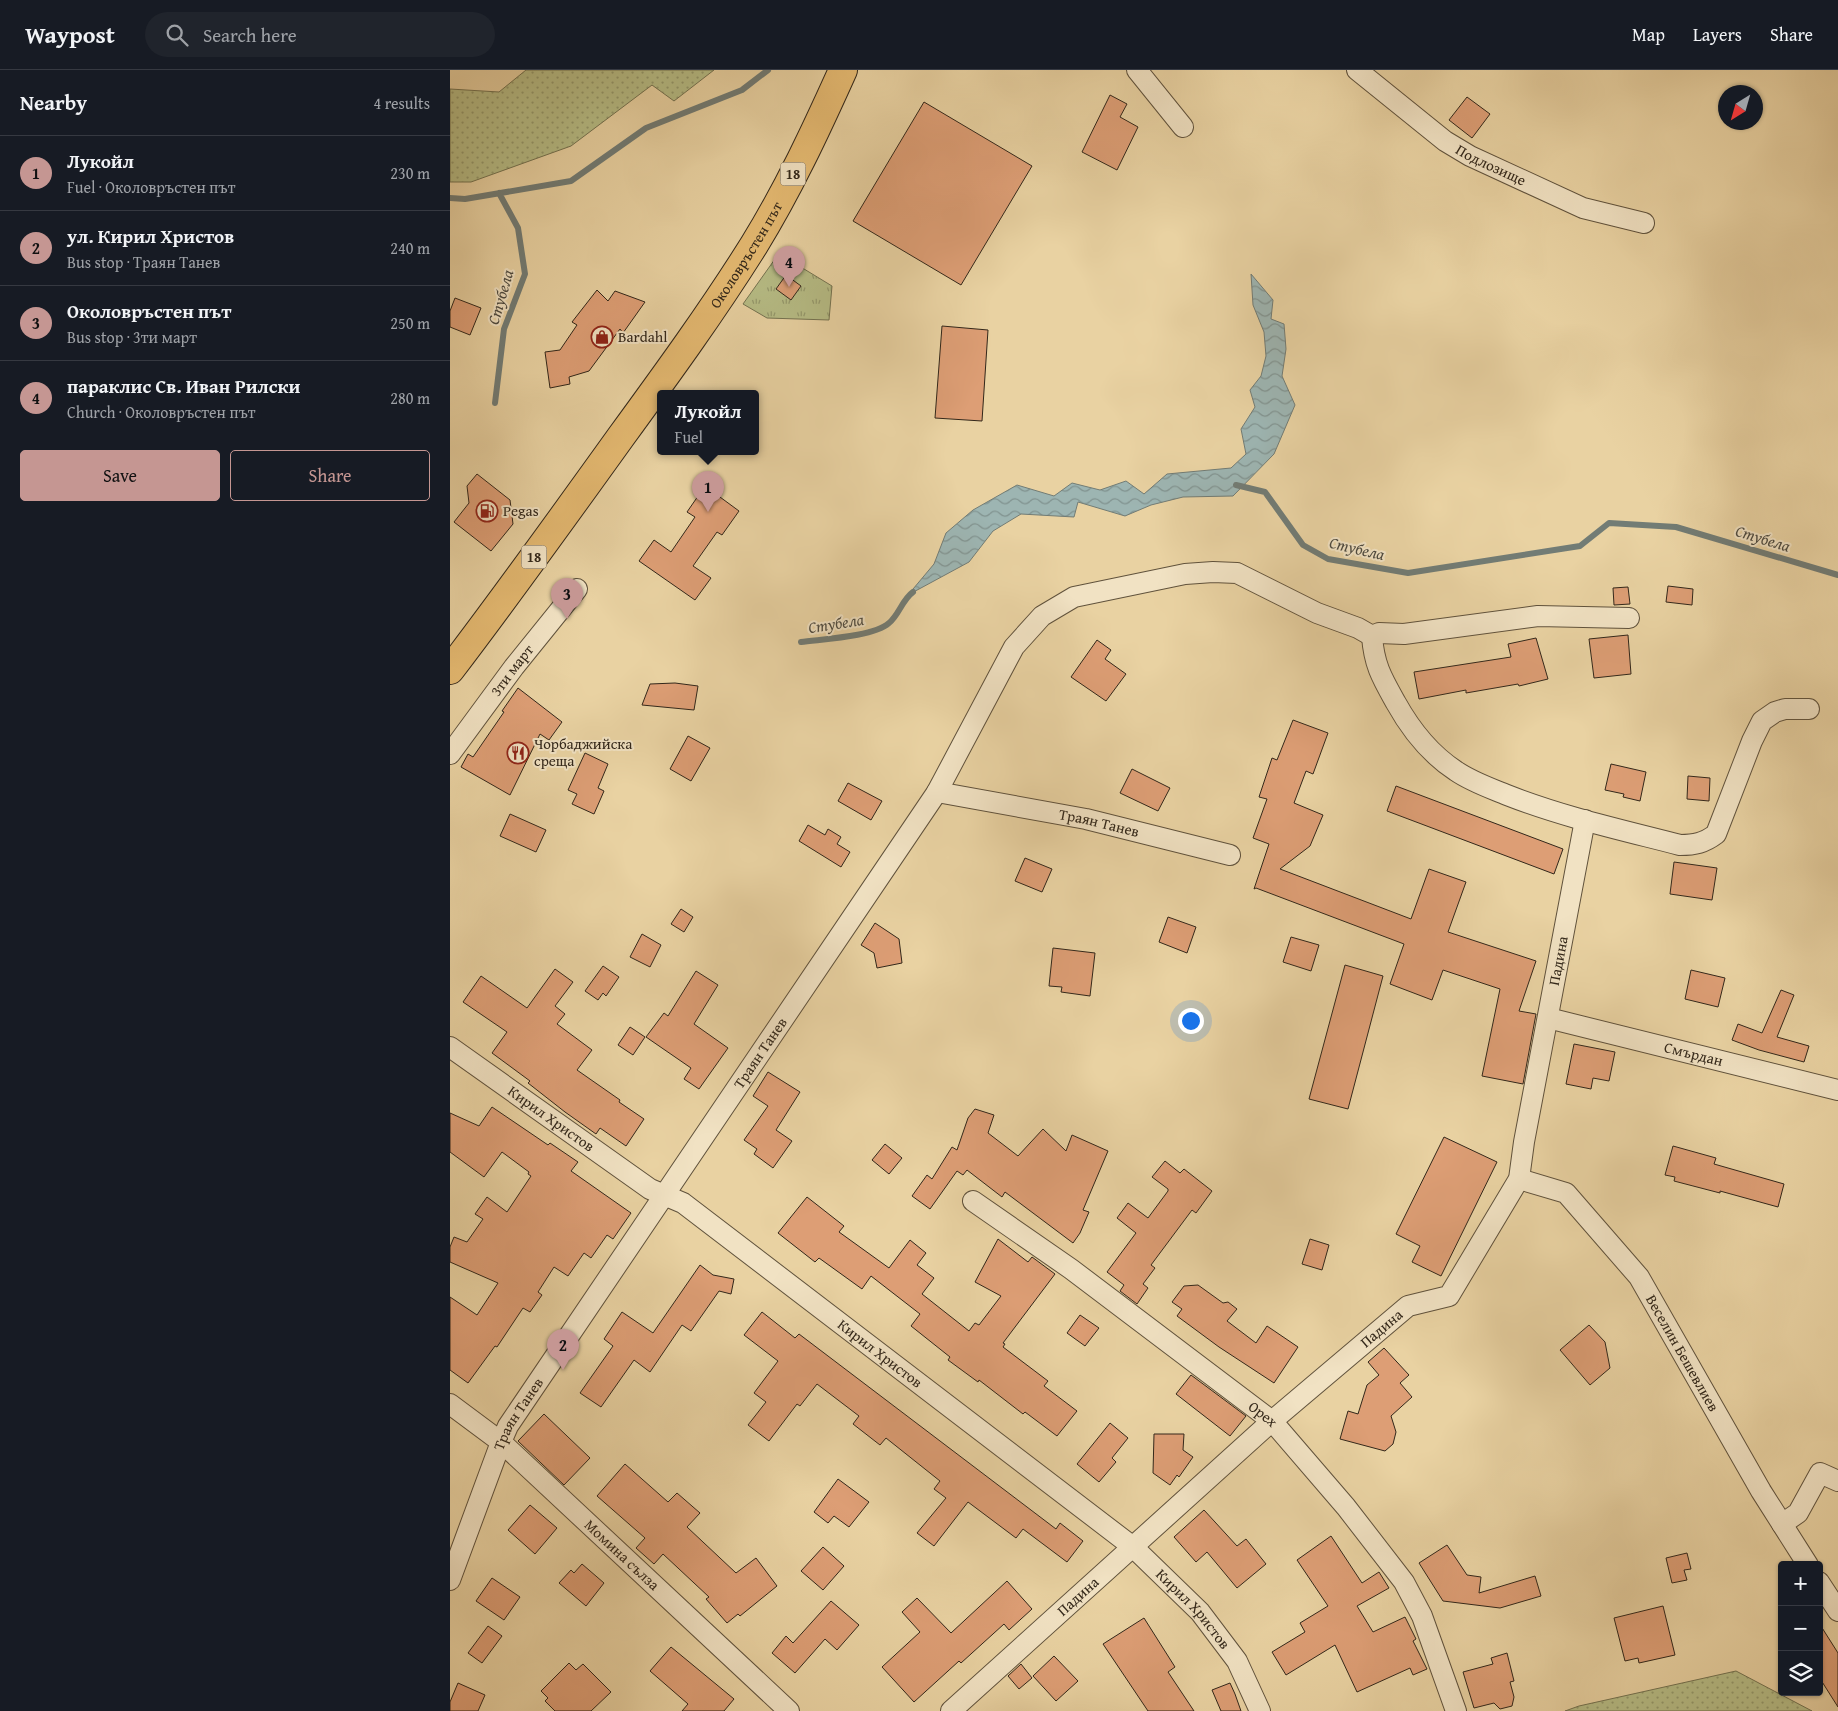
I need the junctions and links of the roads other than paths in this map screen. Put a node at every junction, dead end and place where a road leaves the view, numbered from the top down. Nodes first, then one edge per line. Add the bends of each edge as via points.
1 (842, 70) edge
2 (1137, 70) edge
3 (1357, 70) edge
4 (1183, 126) dead end
5 (1644, 223) dead end
6 (577, 589) dead end
7 (1629, 618) dead end
8 (1372, 636) junction
9 (450, 670) edge
10 (1809, 709) dead end
11 (450, 754) edge
12 (936, 792) junction
13 (1585, 820) junction
14 (1230, 855) dead end
15 (1548, 1018) junction
16 (450, 1047) edge
17 (1838, 1090) edge
18 (1519, 1178) junction
19 (664, 1196) junction
20 (973, 1201) dead end
21 (450, 1404) edge
22 (1272, 1421) junction
23 (501, 1442) junction
24 (1838, 1481) edge
25 (1782, 1524) junction
26 (1132, 1547) junction
27 (1805, 1561) edge
28 (450, 1580) edge
29 (1823, 1588) edge
30 (1838, 1611) edge
31 (789, 1711) edge
32 (951, 1711) edge
33 (1260, 1711) edge
34 (1456, 1711) edge

1 - 9 highway, Околовръстен път / 18 via 813,136 745,259 647,402
2 - 4 street
3 - 5 street, Подлозище via 1445,141 1470,156 1582,208
6 - 11 street, 3ти март via 514,666
7 - 8 street via 1538,616
8 - 12 street via 1237,573 1185,574 1074,597 1042,616 1014,647
8 - 13 street via 1379,673 1409,726 1439,758 1476,783 1527,803
10 - 13 street via 1785,709 1762,721 1716,834 1706,841 1680,845
12 - 14 street, Траян Танев via 1086,819
12 - 19 street, Траян Танев
13 - 15 street, Падина
15 - 17 street, Смърдан
15 - 18 street, Падина
16 - 19 street, Кирил Христов via 650,1190
18 - 22 street, Падина via 1449,1296 1408,1306
18 - 25 street, Веселин Бешевлиев via 1566,1193 1639,1277
19 - 23 street, Траян Танев via 508,1426
19 - 26 street, Кирил Христов via 683,1203
20 - 22 street, Орех via 1071,1269
21 - 23 street, Момина сълза
22 - 26 street, Падина
22 - 34 street, Орех via 1346,1507 1404,1582 1422,1616
23 - 28 street, Траян Танев
23 - 31 street, Момина сълза
24 - 25 street via 1820,1473 1798,1513
25 - 27 street, Веселин Бешевлиев
26 - 32 street, Падина
26 - 33 street, Кирил Христов via 1200,1612 1237,1661
29 - 30 street

